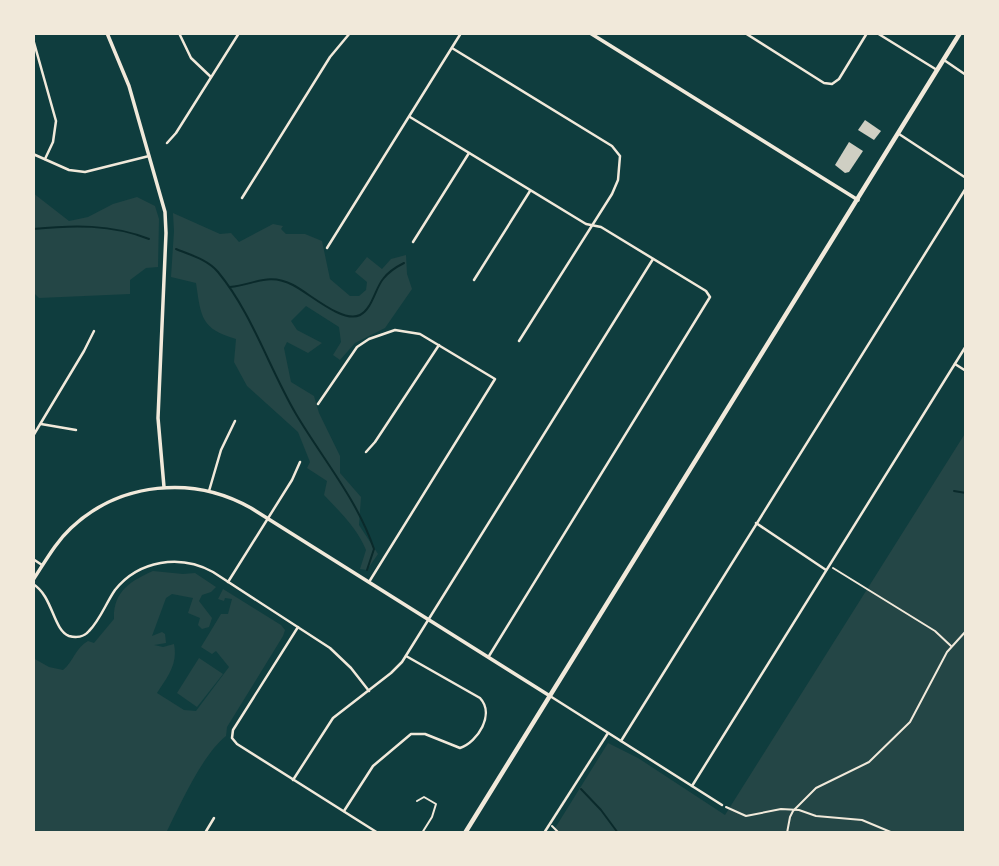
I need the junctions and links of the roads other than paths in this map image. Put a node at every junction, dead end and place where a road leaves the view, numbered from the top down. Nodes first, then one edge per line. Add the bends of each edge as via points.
1 (107, 33) edge
2 (179, 33) edge
3 (239, 33) edge
4 (350, 33) edge
5 (461, 33) edge
6 (590, 33) edge
7 (745, 33) edge
8 (867, 33) edge
9 (877, 33) edge
10 (960, 33) edge
11 (33, 39) edge
12 (452, 48) junction
13 (944, 61) junction
14 (937, 71) junction
15 (966, 75) edge
16 (211, 77) junction
17 (410, 117) junction
18 (899, 134) junction
19 (167, 143) dead end
20 (33, 153) edge
21 (470, 153) junction
22 (149, 156) junction
23 (45, 159) junction
24 (966, 178) edge
25 (966, 188) edge
26 (530, 191) junction
27 (242, 198) dead end
28 (859, 200) junction
29 (593, 225) junction
30 (413, 242) dead end
31 (327, 248) dead end
32 (653, 259) junction
33 (474, 280) dead end
34 (94, 331) dead end
35 (519, 341) dead end
36 (439, 345) junction
37 (966, 345) edge
38 (954, 364) junction
39 (966, 371) edge
40 (318, 404) dead end
41 (235, 421) dead end
42 (41, 424) junction
43 (76, 430) dead end
44 (33, 436) edge
45 (366, 452) dead end
46 (300, 461) dead end
47 (164, 487) junction
48 (209, 491) junction
49 (268, 519) junction
50 (756, 523) junction
51 (33, 559) edge
52 (43, 565) junction
53 (826, 570) junction
54 (33, 582) edge
55 (228, 582) junction
56 (369, 582) junction
57 (429, 620) junction
58 (298, 627) junction
59 (406, 656) junction
60 (488, 657) junction
61 (369, 691) junction
62 (551, 696) junction
63 (608, 733) junction
64 (621, 741) junction
65 (293, 779) junction
66 (692, 786) junction
67 (416, 801) dead end
68 (722, 805) road end
69 (344, 811) junction
70 (214, 818) dead end
71 (205, 833) edge
72 (378, 833) edge
73 (422, 833) edge
74 (465, 833) edge
75 (544, 833) edge

1 - 22 street via 129,86
2 - 16 street via 194,63
3 - 16 street
4 - 27 street via 330,57
5 - 12 street
6 - 28 street
7 - 8 street via 832,85
9 - 14 street
10 - 13 main road
11 - 23 street via 56,121
12 - 17 street
12 - 29 street via 619,153 616,185
13 - 14 main road
13 - 15 street
14 - 18 main road
16 - 19 street
17 - 21 street
17 - 31 street
18 - 24 street
18 - 28 main road
20 - 23 street
21 - 26 street
21 - 30 street
22 - 23 street via 85,172
22 - 47 street via 166,226 158,418
25 - 50 street
26 - 29 street
26 - 33 street
28 - 62 main road
29 - 32 street
29 - 35 street
32 - 57 street
32 - 60 street via 706,291 709,301
34 - 42 street
36 - 40 street via 401,330 363,342
36 - 45 street
36 - 56 street via 495,379
37 - 38 street
38 - 39 street
38 - 53 street
41 - 48 street
42 - 43 street
42 - 44 street
46 - 49 street
47 - 48 street
47 - 52 street via 125,495 98,508 67,533
48 - 49 street
49 - 55 street
49 - 56 street
50 - 53 street
50 - 64 street
51 - 52 street
52 - 54 street
53 - 66 street
54 - 55 street via 45,594 63,632 79,637 89,631 125,580 151,565 190,563
55 - 58 street
56 - 57 street
57 - 59 street
57 - 60 street
58 - 61 street via 341,657
58 - 65 street via 232,738
59 - 61 street
59 - 69 street via 480,698 487,710 485,720 474,739 460,747 425,734 411,734 373,766
60 - 62 street
61 - 65 street via 333,718
62 - 63 street
62 - 74 main road
63 - 64 street
63 - 75 street
64 - 66 street
65 - 69 street
66 - 68 street
67 - 73 lane via 424,797 436,804
69 - 72 street
70 - 71 street

